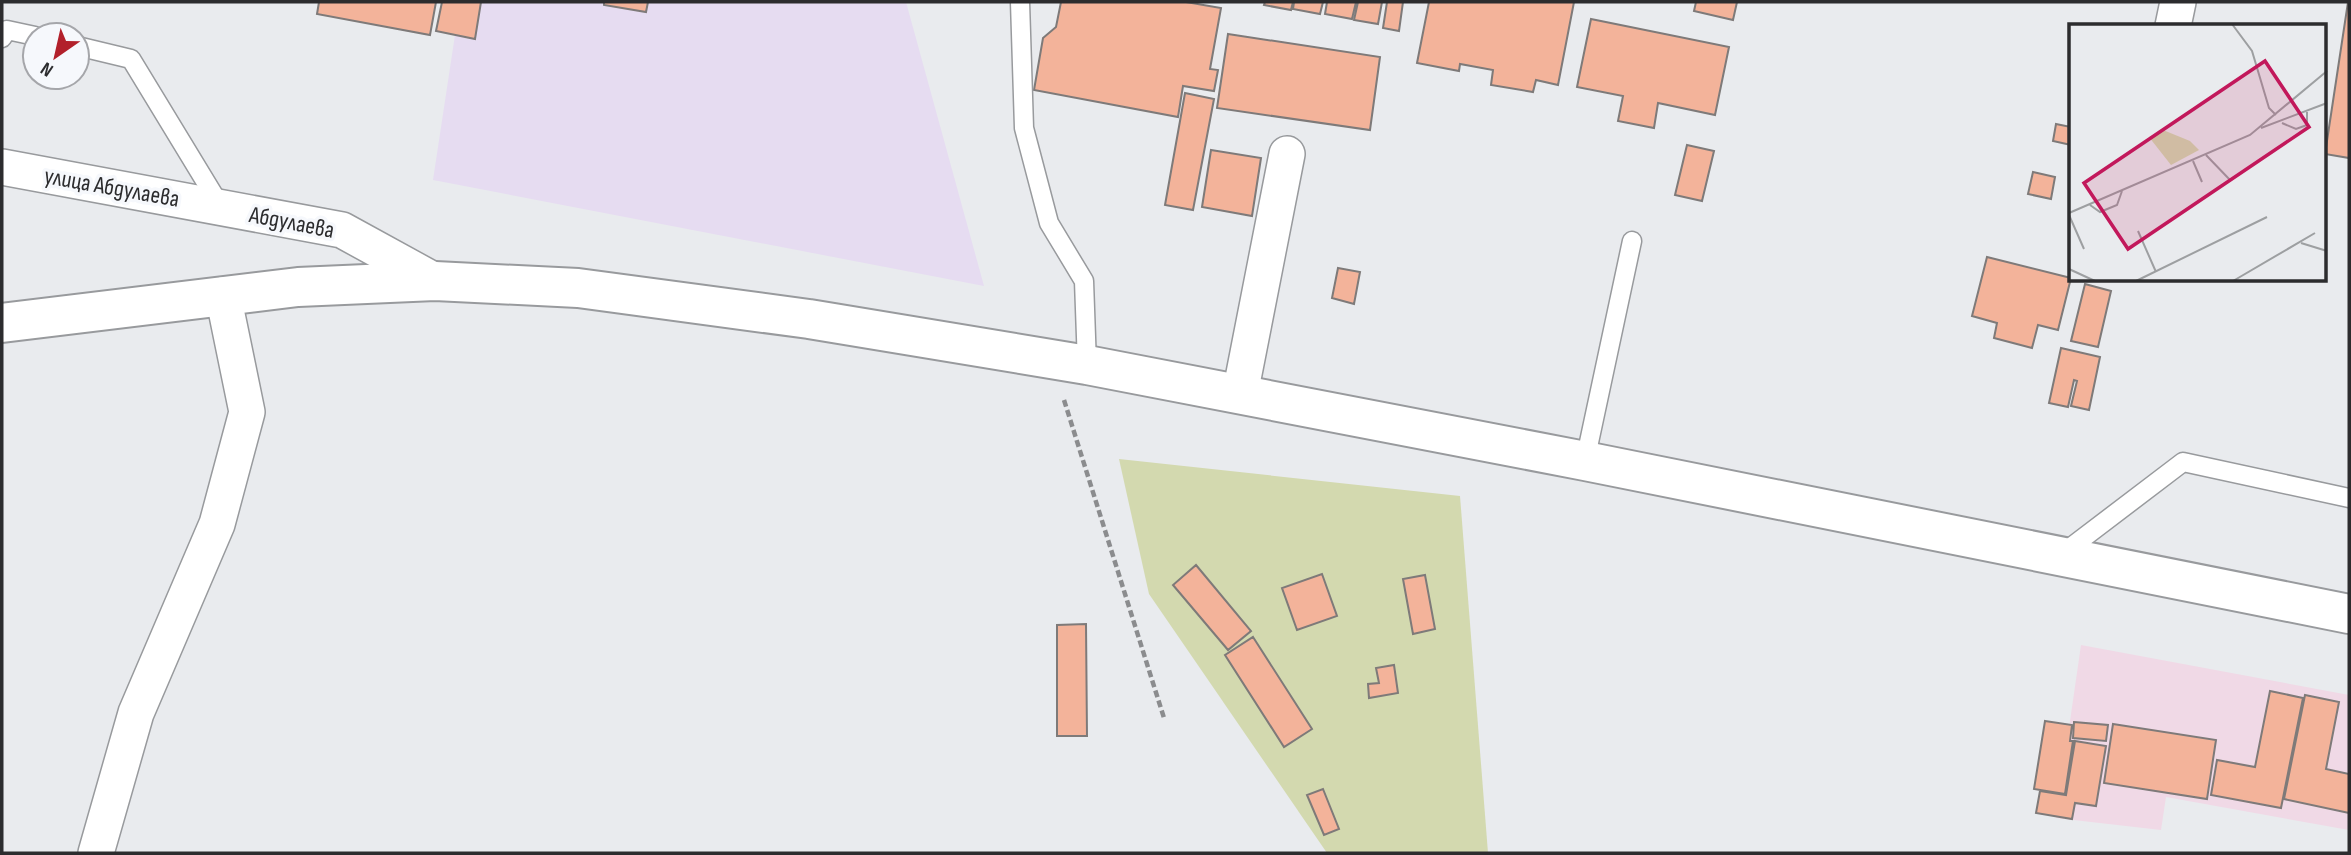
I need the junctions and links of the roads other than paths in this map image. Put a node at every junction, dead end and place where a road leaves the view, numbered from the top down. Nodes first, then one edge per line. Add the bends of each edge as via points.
1 (1020, 2) edge
2 (2178, 2) edge
3 (2173, 24) edge
4 (21, 33) edge
5 (2, 38) edge
6 (91, 50) edge
7 (1287, 154) dead end
8 (2, 167) edge
9 (221, 207) junction
10 (1632, 242) dead end
11 (436, 281) junction
12 (223, 295) junction
13 (2, 323) edge
14 (1069, 363) junction
15 (1240, 394) junction
16 (1585, 461) junction
17 (2349, 498) edge
18 (2059, 556) junction
19 (2349, 614) edge
20 (96, 853) edge

1 - 14 lane via 1024,128 1049,223 1084,281
2 - 3 street
4 - 5 lane via 7,30
6 - 9 lane via 131,60
7 - 15 street
8 - 9 street, улица Абдулаева
9 - 11 street, Абдулаева via 342,230
10 - 16 lane
11 - 12 highway
11 - 14 highway via 578,288 809,319
12 - 13 highway
12 - 20 street via 247,412 216,524 136,713
14 - 15 highway
15 - 16 highway
16 - 18 highway
17 - 18 lane via 2183,462
18 - 19 highway

